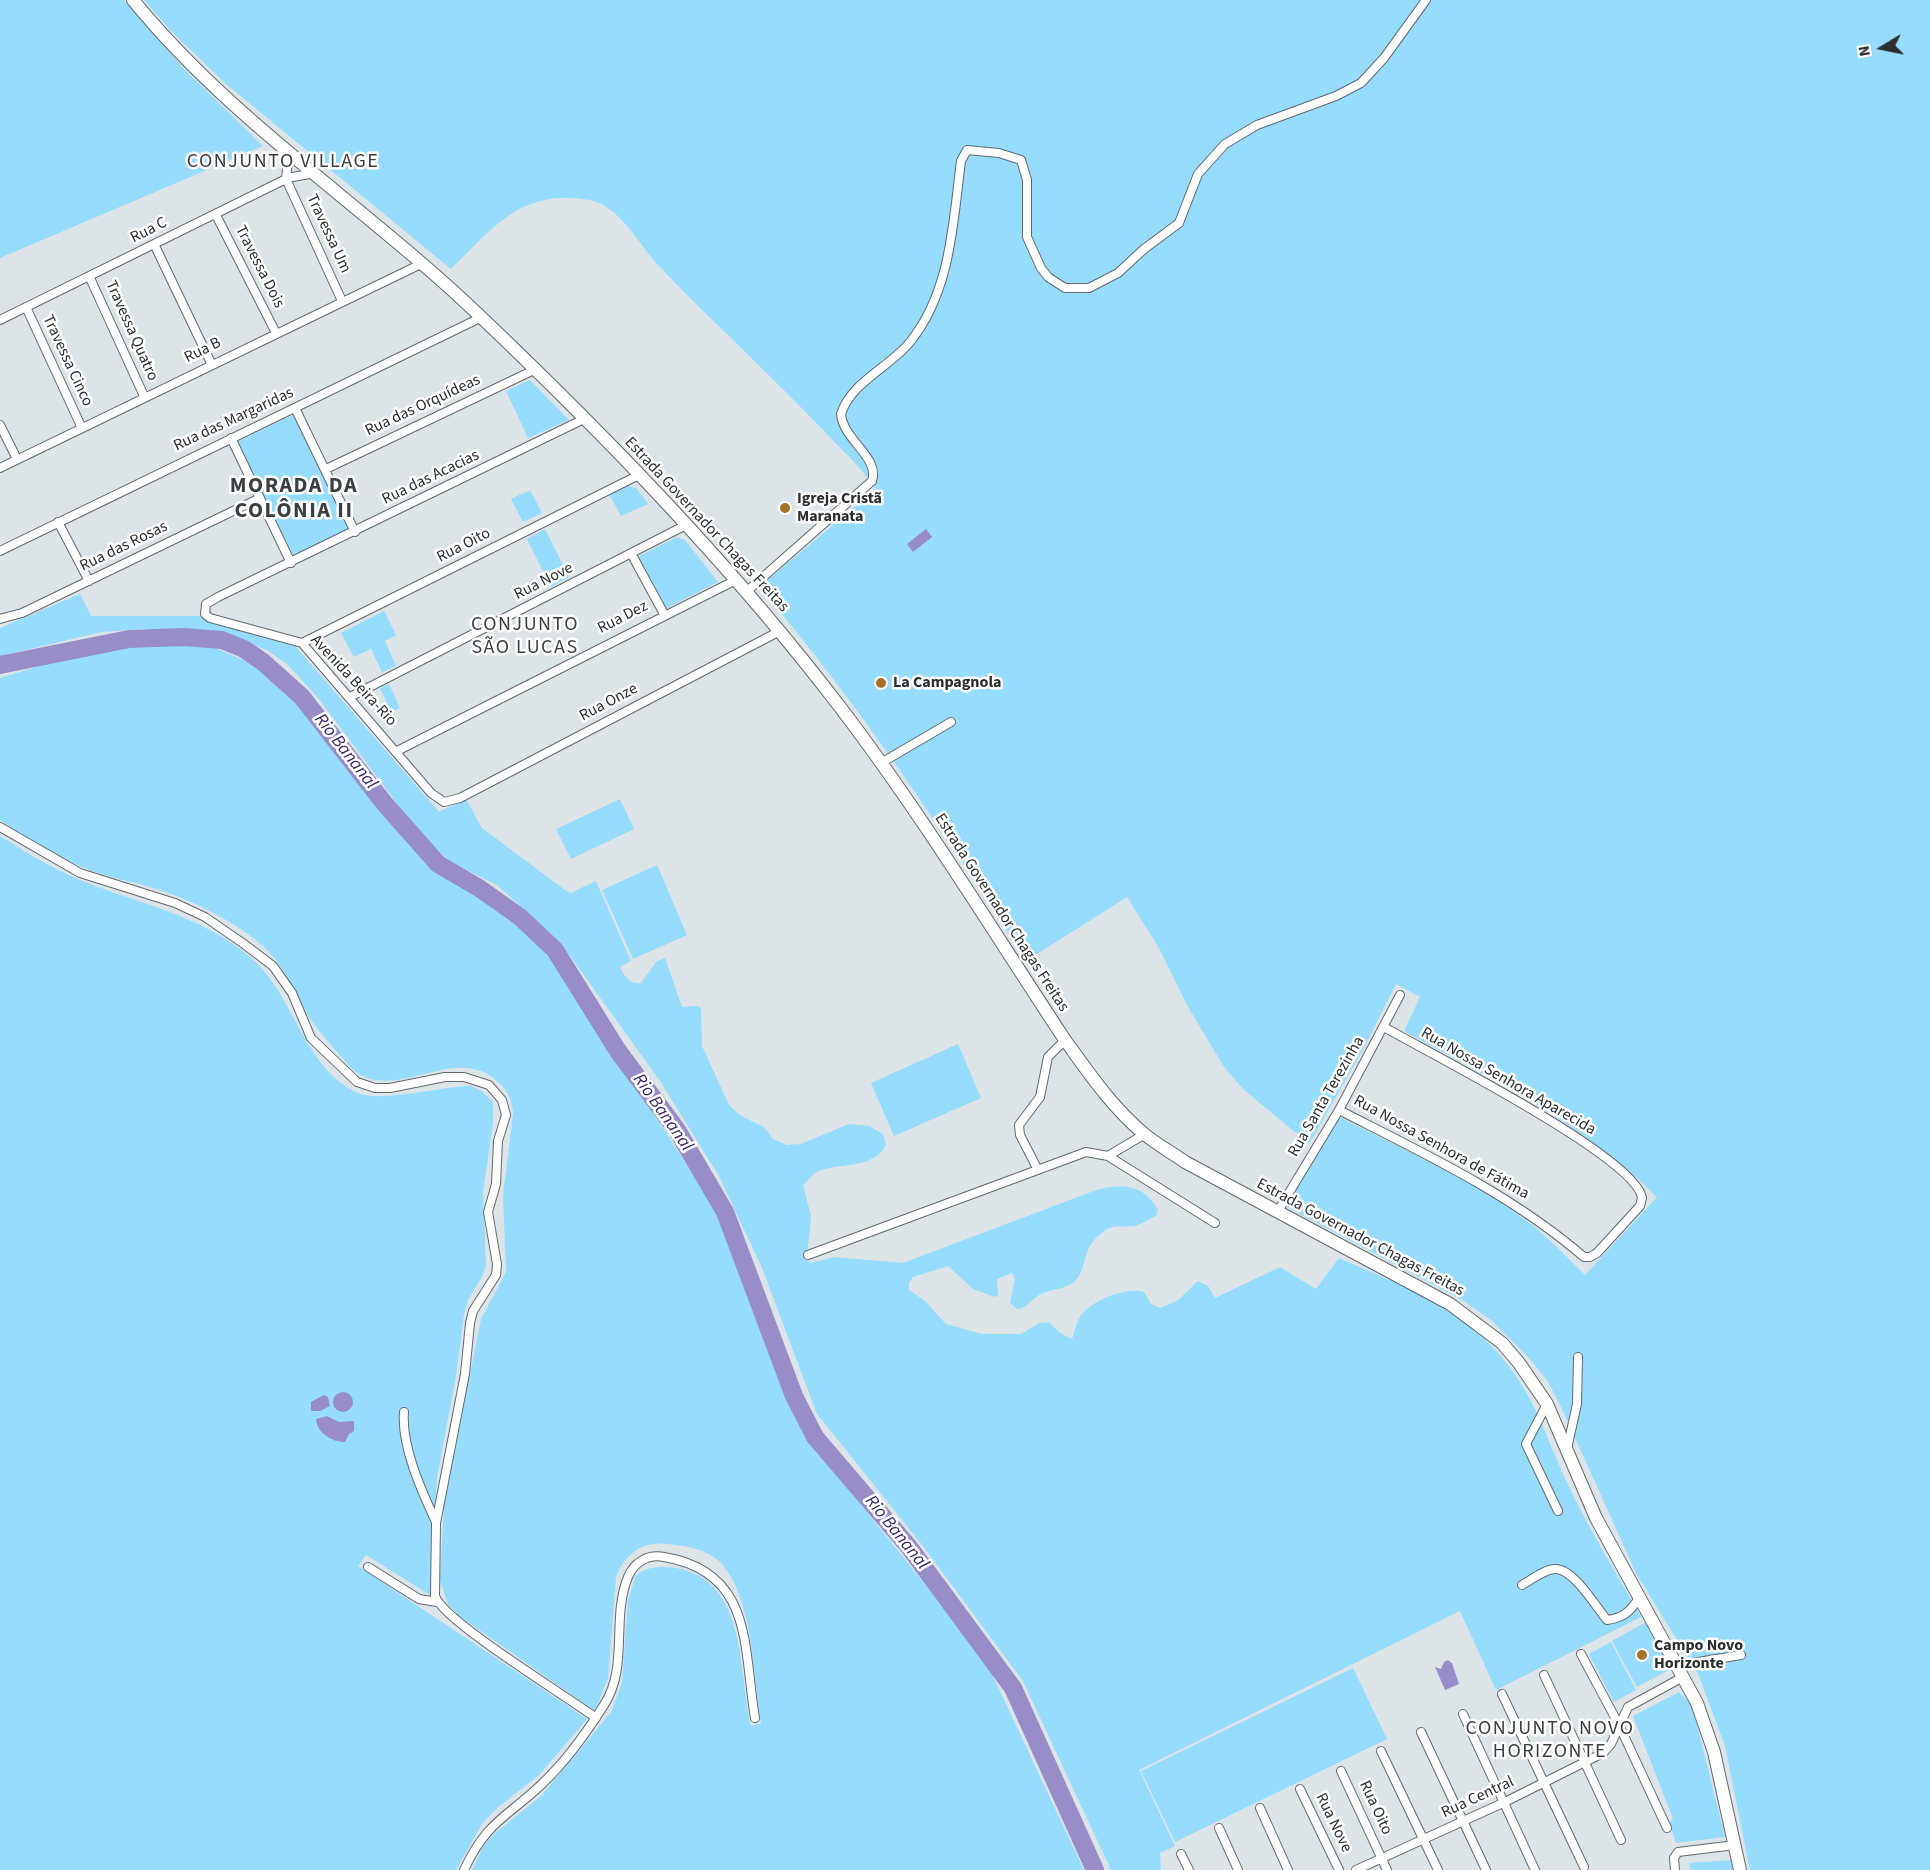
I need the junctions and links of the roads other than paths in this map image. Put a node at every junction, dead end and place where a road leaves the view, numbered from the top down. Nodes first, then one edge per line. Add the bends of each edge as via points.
1 (134, 0) edge
2 (1426, 0) edge
3 (290, 152) junction
4 (315, 172) junction
5 (287, 179) junction
6 (216, 215) junction
7 (155, 246) junction
8 (421, 264) junction
9 (90, 278) junction
10 (342, 302) junction
11 (26, 308) junction
12 (482, 317) junction
13 (0, 320) edge
14 (276, 333) junction
15 (212, 363) junction
16 (534, 370) junction
17 (144, 396) junction
18 (295, 408) junction
19 (584, 419) junction
20 (0, 425) edge
21 (81, 426) junction
22 (231, 438) junction
23 (17, 459) junction
24 (0, 468) edge
25 (326, 469) junction
26 (639, 475) junction
27 (260, 498) junction
28 (58, 522) junction
29 (686, 525) junction
30 (355, 532) junction
31 (0, 551) edge
32 (632, 555) junction
33 (291, 563) junction
34 (736, 580) junction
35 (89, 581) junction
36 (746, 592) junction
37 (664, 614) junction
38 (207, 617) joint
39 (0, 619) edge
40 (780, 631) junction
41 (302, 644) junction
42 (350, 697) junction
43 (951, 722) dead end
44 (397, 751) junction
45 (881, 763) junction
46 (452, 800) joint
47 (0, 827) edge
48 (1400, 995) dead end
49 (1384, 1027) junction
50 (1065, 1040) junction
51 (1339, 1110) junction
52 (1144, 1134) junction
53 (1108, 1156) junction
54 (1038, 1170) junction
55 (1278, 1211) junction
56 (1215, 1223) dead end
57 (808, 1255) dead end
58 (1584, 1257) joint
59 (1578, 1357) dead end
60 (1546, 1404) junction
61 (404, 1412) dead end
62 (1567, 1453) junction
63 (1558, 1511) dead end
64 (436, 1522) junction
65 (368, 1567) dead end
66 (1522, 1585) dead end
67 (1639, 1598) junction
68 (437, 1602) junction
69 (1581, 1654) dead end
70 (1742, 1654) dead end
71 (1681, 1673) junction
72 (1544, 1675) dead end
73 (1502, 1694) dead end
74 (1462, 1714) dead end
75 (596, 1718) junction
76 (755, 1718) dead end
77 (1619, 1725) junction
78 (1421, 1732) dead end
79 (1381, 1751) dead end
80 (1586, 1762) junction
81 (1341, 1771) dead end
82 (1544, 1783) junction
83 (1300, 1789) dead end
84 (1505, 1802) junction
85 (1260, 1808) dead end
86 (1464, 1820) junction
87 (1219, 1828) dead end
88 (1667, 1828) dead end
89 (1424, 1839) junction
90 (1621, 1840) dead end
91 (1736, 1845) junction
92 (1181, 1854) dead end
93 (1381, 1858) junction
94 (1584, 1867) dead end
95 (1673, 1869) edge
96 (464, 1870) edge
97 (1189, 1870) edge
98 (1238, 1870) edge
99 (1288, 1870) edge
100 (1339, 1870) edge
101 (1356, 1870) edge
102 (1387, 1870) edge
103 (1438, 1870) edge
104 (1486, 1870) edge
105 (1535, 1870) edge
106 (1740, 1870) edge

1 - 3 main road, Estrada Governador Chagas Freitas via 210,83
2 - 36 street via 1361,83 1257,125 1225,144 1198,174 1179,223 1118,273 1089,288 1065,288 1047,277 1041,268 1026,228 1027,180 1022,160 967,150 961,162 946,263 936,298 910,342 850,396 841,414 845,432 871,462 872,481
3 - 4 main road, Estrada Governador Chagas Freitas
3 - 5 street
4 - 5 street, Rua C
4 - 8 main road, Estrada Governador Chagas Freitas
5 - 6 street, Rua C
5 - 10 street, Travessa Um
6 - 7 street, Rua C
6 - 14 street, Travessa Dois
7 - 9 street, Rua C
7 - 15 street
8 - 10 street, Rua B
8 - 12 main road, Estrada Governador Chagas Freitas
9 - 11 street, Rua C
9 - 17 street, Travessa Quatro
10 - 14 street, Rua B
11 - 13 street, Rua C
11 - 21 street, Travessa Cinco
12 - 16 main road, Estrada Governador Chagas Freitas
12 - 18 street, Rua das Margaridas
14 - 15 street, Rua B
15 - 17 street, Rua B
16 - 19 main road, Estrada Governador Chagas Freitas
16 - 25 street, Rua das Orquídeas
17 - 21 street, Rua B
18 - 22 street, Rua das Margaridas
18 - 25 street
19 - 26 main road, Estrada Governador Chagas Freitas
19 - 30 street, Rua das Acacias
20 - 23 street
21 - 23 street, Rua B
22 - 27 street
22 - 28 street, Rua das Margaridas
23 - 24 street, Rua B
25 - 30 street
26 - 29 main road, Estrada Governador Chagas Freitas
26 - 41 street, Rua Oito
27 - 33 street
27 - 35 street, Rua das Rosas
28 - 31 street, Rua das Margaridas
28 - 35 street
29 - 32 street, Rua Nove
29 - 34 main road, Estrada Governador Chagas Freitas
30 - 33 street, Rua das Acacias
32 - 37 street
32 - 42 street, Rua Nove
33 - 38 street, Rua das Acacias via 208,603 204,610
34 - 36 main road, Estrada Governador Chagas Freitas
34 - 37 street, Rua Dez
35 - 39 street, Rua das Rosas via 14,617
36 - 40 main road, Estrada Governador Chagas Freitas
37 - 44 street, Rua Dez
38 - 41 street, Avenida Beira-Rio
40 - 45 main road, Estrada Governador Chagas Freitas
40 - 46 street, Rua Onze
41 - 42 street, Avenida Beira-Rio
42 - 44 street, Avenida Beira-Rio
43 - 45 street
44 - 46 street, Avenida Beira-Rio via 431,793 444,802
45 - 50 main road, Estrada Governador Chagas Freitas
47 - 64 street via 80,873 175,903 205,917 244,944 273,966 292,993 311,1038 357,1082 390,1088 464,1077 489,1084 502,1100 506,1115 498,1141 496,1184 488,1212 496,1275 473,1311 465,1374
48 - 49 street, Rua Santa Terezinha
49 - 51 street, Rua Santa Terezinha
49 - 58 street, Rua Nossa Senhora Aparecida via 1575,1136 1614,1164 1641,1190 1640,1206 1597,1253
50 - 52 main road, Estrada Governador Chagas Freitas via 1108,1098
50 - 54 street via 1048,1058 1040,1097 1019,1125
51 - 55 street, Rua Santa Terezinha
51 - 58 street, Rua Nossa Senhora de Fátima via 1498,1194 1528,1212
52 - 53 street
52 - 55 main road, Estrada Governador Chagas Freitas via 1185,1162
53 - 54 street via 1094,1152 1076,1154
53 - 56 street
54 - 57 street
55 - 60 main road, Estrada Governador Chagas Freitas via 1470,1317 1508,1350
59 - 62 street via 1577,1404
60 - 62 main road, Estrada Governador Chagas Freitas
60 - 63 street via 1526,1444
61 - 64 street via 418,1482
62 - 67 main road, Estrada Governador Chagas Freitas
64 - 68 street
65 - 68 street via 419,1599
66 - 67 street via 1554,1569 1565,1571 1607,1620 1619,1619
67 - 71 main road, Estrada Governador Chagas Freitas
68 - 75 street via 458,1623
69 - 77 street
70 - 71 street, Rua Central via 1692,1663
71 - 77 street, Rua Central via 1630,1705
71 - 91 main road, Estrada Governador Chagas Freitas via 1714,1752
72 - 80 street
73 - 82 street
74 - 84 street
75 - 76 street via 614,1685 622,1598 628,1578 638,1563 660,1556 701,1567 728,1596 747,1649
75 - 96 street via 542,1784 484,1833
77 - 80 street, Rua Central via 1610,1747
77 - 88 street
78 - 86 street
79 - 89 street
80 - 82 street, Rua Central
80 - 90 street
81 - 93 street, Rua Oito
82 - 84 street, Rua Central
82 - 94 street
83 - 100 street, Rua Nove
84 - 86 street, Rua Central
84 - 105 street
85 - 99 street
86 - 89 street, Rua Central
86 - 104 street
87 - 98 street
89 - 93 street, Rua Central
89 - 103 street
91 - 95 street via 1681,1851 1674,1856
91 - 106 main road, Estrada Governador Chagas Freitas
92 - 97 street
93 - 101 street, Rua Central
93 - 102 street, Rua Oito

